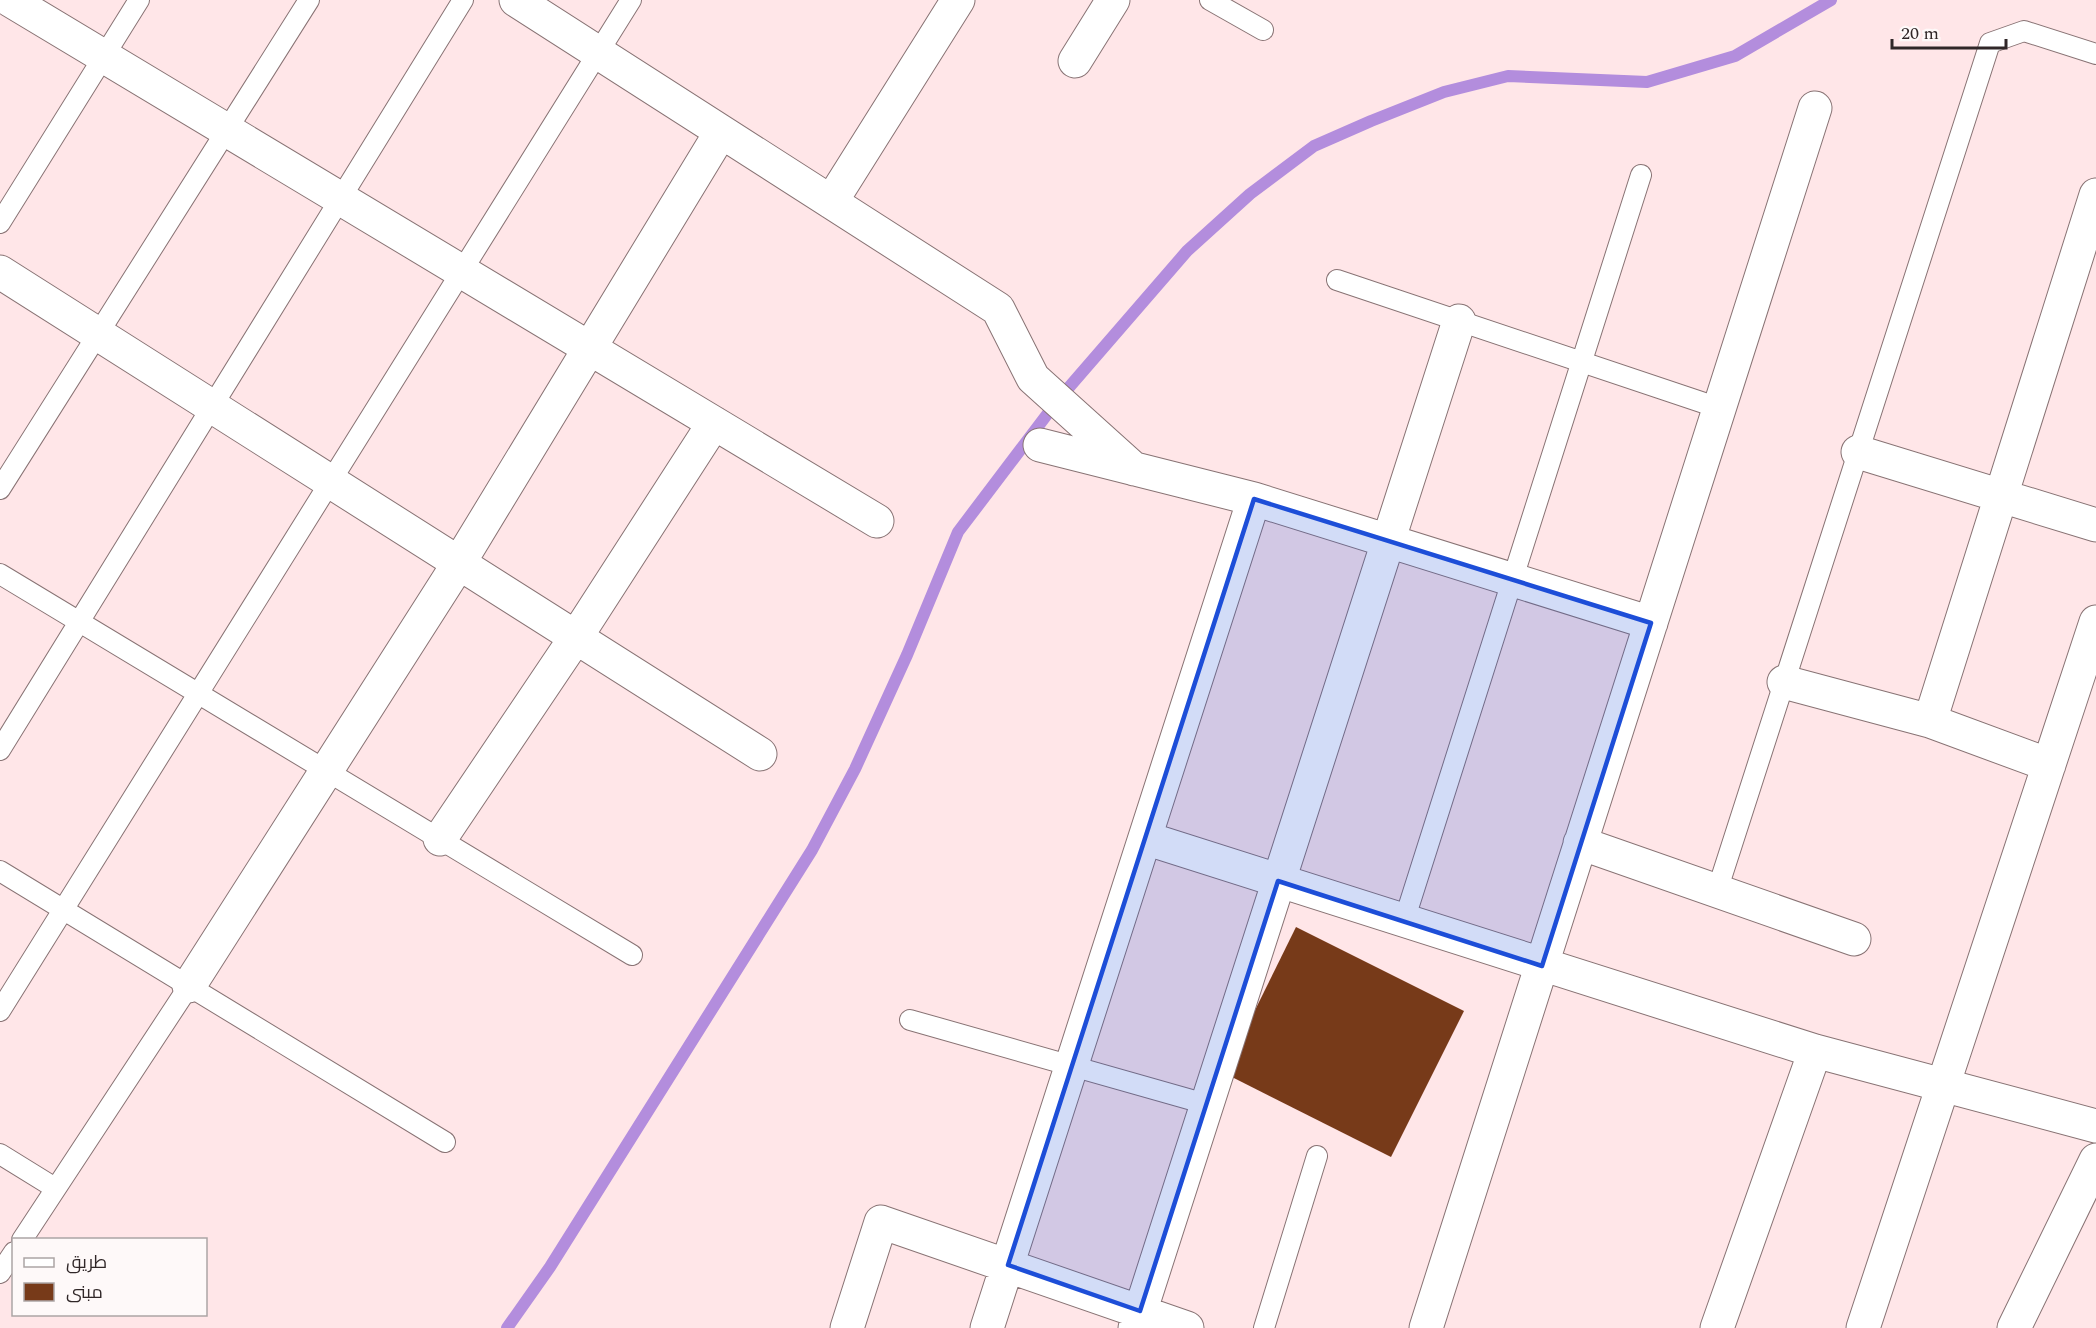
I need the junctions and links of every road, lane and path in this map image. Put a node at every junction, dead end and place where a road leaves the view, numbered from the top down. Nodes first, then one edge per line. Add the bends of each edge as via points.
1 (10, 0) edge
2 (139, 0) edge
3 (309, 0) edge
4 (463, 0) edge
5 (516, 0) edge
6 (631, 0) edge
7 (958, 0) edge
8 (1113, 0) edge
9 (1210, 0) edge
10 (1263, 30) dead end
11 (598, 52) junction
12 (2096, 54) edge
13 (104, 56) junction
14 (1074, 62) dead end
15 (1815, 108) dead end
16 (227, 130) junction
17 (721, 132) junction
18 (1641, 175) dead end
19 (2096, 195) edge
20 (340, 199) junction
21 (831, 202) junction
22 (0, 224) edge
23 (462, 271) junction
24 (0, 272) edge
25 (1337, 280) dead end
26 (1459, 321) junction
27 (98, 334) junction
28 (589, 348) junction
29 (1582, 362) junction
30 (212, 406) junction
31 (1719, 408) junction
32 (714, 423) junction
33 (1040, 445) dead end
34 (1858, 452) junction
35 (1134, 469) junction
36 (331, 481) junction
37 (0, 489) edge
38 (2001, 496) junction
39 (1254, 499) junction
40 (878, 521) dead end
41 (2096, 525) edge
42 (1388, 541) junction
43 (459, 563) junction
44 (0, 574) edge
45 (1513, 580) junction
46 (79, 621) junction
47 (2096, 622) edge
48 (1650, 623) junction
49 (576, 637) junction
50 (1784, 682) junction
51 (199, 693) junction
52 (1930, 721) junction
53 (0, 750) edge
54 (760, 754) dead end
55 (2049, 765) junction
56 (328, 772) junction
57 (1145, 838) junction
58 (440, 840) junction
59 (1580, 843) junction
60 (0, 871) edge
61 (1278, 881) junction
62 (1717, 891) junction
63 (63, 910) junction
64 (1404, 921) junction
65 (1854, 939) dead end
66 (632, 955) dead end
67 (1542, 966) junction
68 (189, 986) junction
69 (0, 1011) edge
70 (910, 1020) dead end
71 (1815, 1050) junction
72 (1072, 1066) junction
73 (1945, 1086) junction
74 (1206, 1104) junction
75 (2096, 1126) edge
76 (445, 1142) dead end
77 (0, 1154) edge
78 (1317, 1156) dead end
79 (2096, 1160) edge
80 (56, 1188) junction
81 (23, 1238) edge
82 (12, 1255) edge
83 (1008, 1265) junction
84 (0, 1273) edge
85 (1137, 1320) edge
86 (847, 1328) edge
87 (987, 1328) edge
88 (1187, 1328) edge
89 (1264, 1328) edge
90 (1426, 1328) edge
91 (1717, 1328) edge
92 (1863, 1328) edge
93 (2014, 1328) edge

1 - 13 street
2 - 13 lane
3 - 16 lane
4 - 20 lane
5 - 11 street
6 - 11 lane
7 - 21 street
8 - 14 street
9 - 10 lane
11 - 17 street
11 - 23 lane
12 - 34 lane via 2024,31 1990,43
13 - 16 street
13 - 22 lane
15 - 31 street
16 - 20 street
16 - 27 lane
17 - 21 street
17 - 28 street
18 - 29 lane
19 - 38 street
20 - 23 street
20 - 30 lane
21 - 35 street via 998,309 1033,378
23 - 28 street
23 - 36 lane
24 - 27 street
25 - 26 lane
26 - 29 lane
26 - 42 street
27 - 30 street
27 - 37 lane
28 - 32 street
28 - 43 street
29 - 31 lane
29 - 45 lane
30 - 36 street
30 - 46 lane
31 - 48 street
32 - 40 street
32 - 49 street
33 - 35 street
34 - 38 street
34 - 50 lane
35 - 39 street
36 - 43 street
36 - 51 lane
38 - 41 street
38 - 52 street
39 - 42 street
39 - 57 street
42 - 45 street
42 - 61 street
43 - 49 street
43 - 56 street
44 - 46 lane
45 - 48 street
45 - 64 lane
46 - 51 lane
46 - 53 lane
47 - 55 street
48 - 59 street
49 - 54 street
49 - 58 street
50 - 52 street
50 - 62 lane
51 - 56 lane
51 - 63 lane
52 - 55 street
55 - 73 street
56 - 58 lane
56 - 68 street
57 - 61 street
57 - 72 street
58 - 66 lane
59 - 62 street
59 - 67 street
60 - 63 lane
61 - 64 street
61 - 74 street
62 - 65 street
63 - 68 lane
63 - 69 lane
64 - 67 street
67 - 71 street
67 - 90 street
68 - 76 lane
68 - 80 lane
70 - 72 lane
71 - 73 street
71 - 91 street
72 - 74 lane
72 - 83 street
73 - 75 street
73 - 92 street
74 - 85 street
77 - 80 lane
78 - 89 lane
79 - 93 street
80 - 81 lane
82 - 84 lane
83 - 85 street
83 - 86 street via 881,1222
83 - 87 street
85 - 88 street

